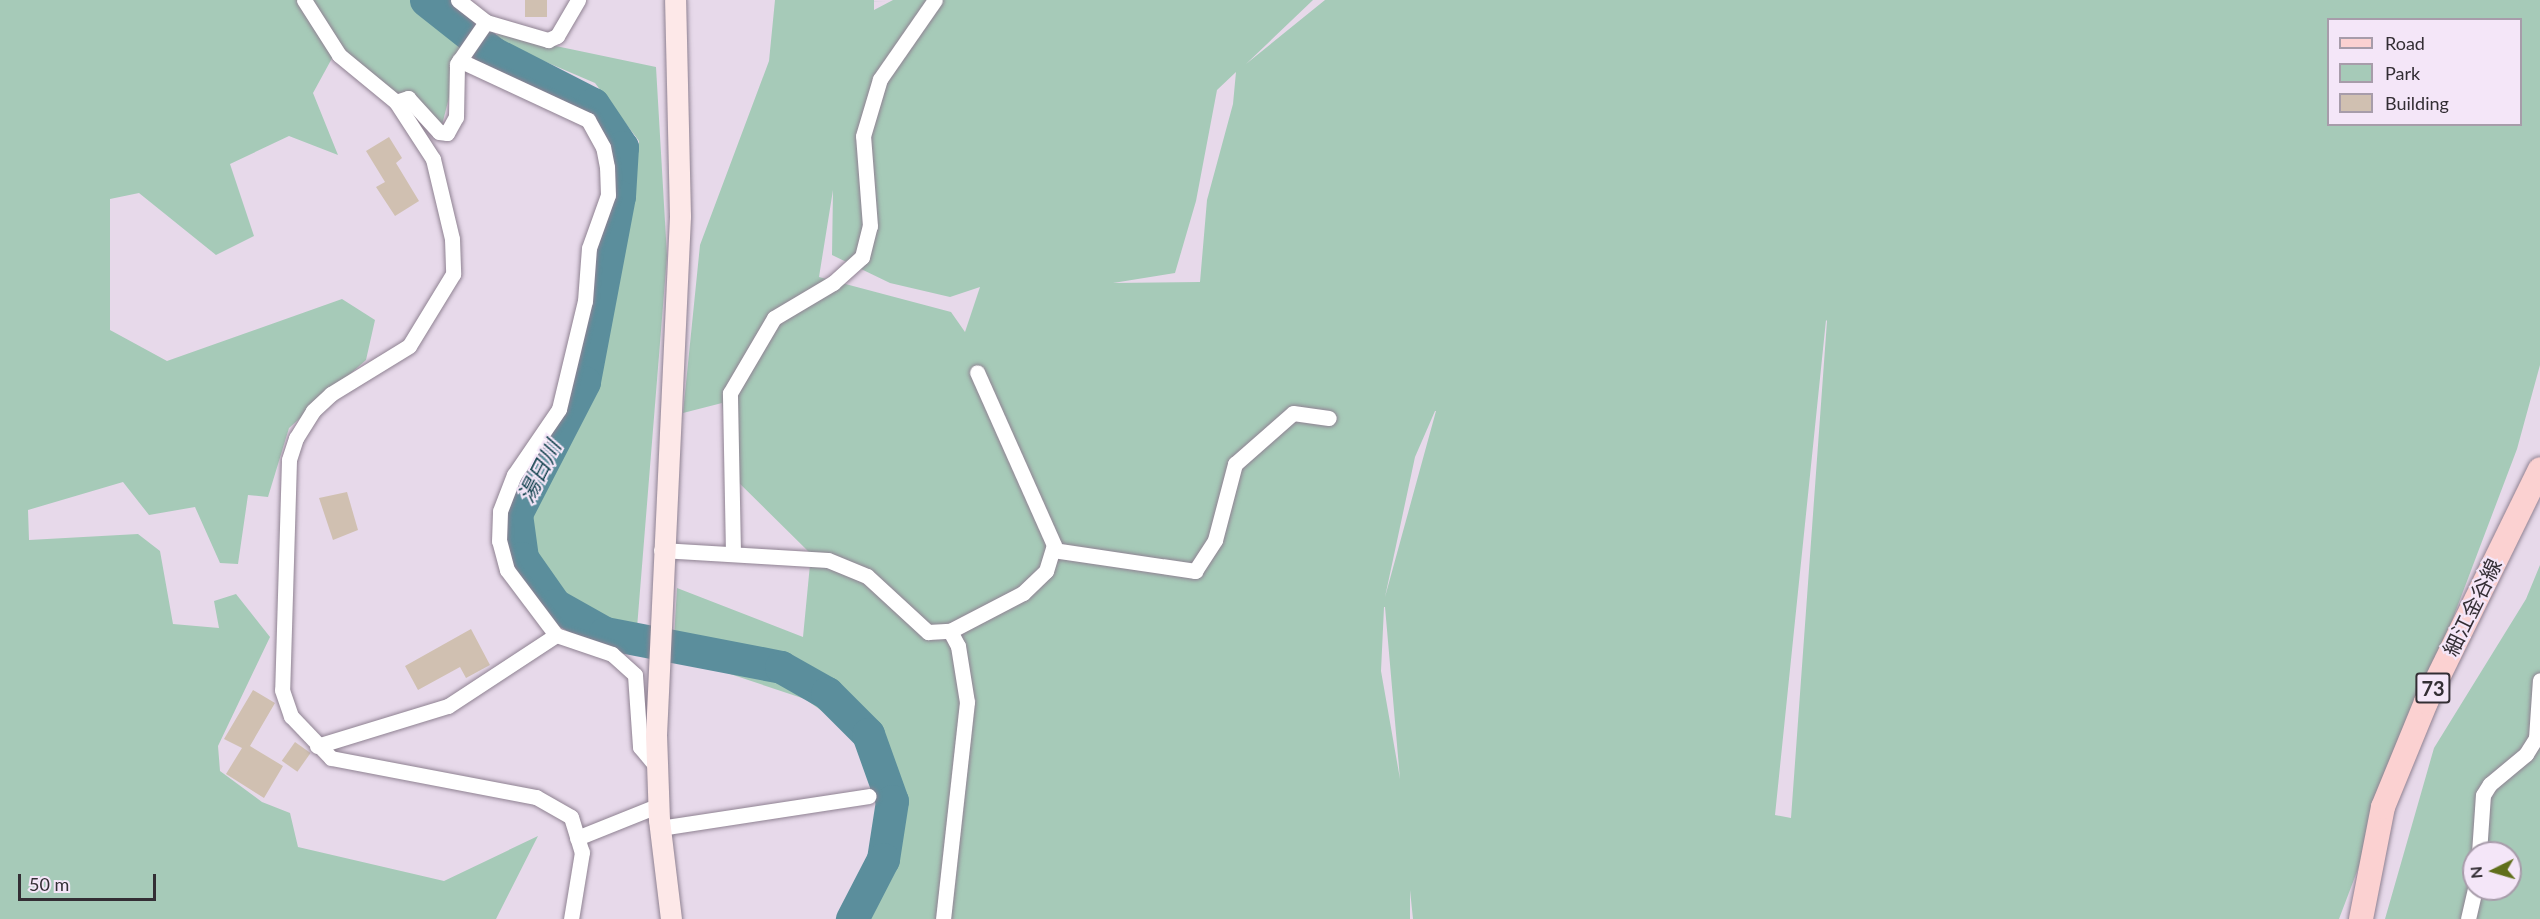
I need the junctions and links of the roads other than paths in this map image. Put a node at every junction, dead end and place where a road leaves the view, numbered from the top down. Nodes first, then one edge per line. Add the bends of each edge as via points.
1 (304, 0) edge
2 (458, 0) edge
3 (578, 0) edge
4 (675, 0) edge
5 (935, 0) edge
6 (486, 22) junction
7 (459, 60) junction
8 (396, 102) junction
9 (977, 372) dead end
10 (1329, 418) dead end
11 (2540, 469) edge
12 (1053, 550) junction
13 (733, 553) junction
14 (661, 560) junction
15 (950, 631) junction
16 (556, 635) junction
17 (2540, 680) edge
18 (317, 746) junction
19 (657, 767) junction
20 (868, 796) dead end
21 (659, 804) junction
22 (660, 828) junction
23 (578, 838) junction
24 (2480, 841) edge
25 (2472, 901) edge
26 (571, 919) edge
27 (671, 919) edge
28 (942, 919) edge
29 (2361, 919) edge
30 (2468, 919) edge

1 - 8 street via 339,55
2 - 6 street
3 - 6 street via 557,36 548,40
4 - 14 street via 680,216
5 - 13 street via 880,78 863,136 870,226 862,257 833,283 774,318 730,393
6 - 7 street
7 - 8 street via 453,85 456,117 447,133 439,132 408,98
7 - 16 street via 588,120 607,167 608,195 589,248 585,301 559,409 514,475 500,511 499,541 507,570
8 - 18 street via 433,159 452,239 453,274 409,346 331,394 313,411 289,460 282,690 291,716
9 - 12 street
10 - 12 street via 1293,413 1235,464 1215,540 1195,571
11 - 29 main road, 細江金谷線 / 73 via 2426,702 2383,807
12 - 15 street via 1046,571 1023,593
13 - 14 street
13 - 15 street via 828,560 867,576 928,632
14 - 19 street
15 - 28 street via 958,646 967,702
16 - 18 street via 448,706
16 - 19 street via 612,654 635,675 640,747
17 - 24 street via 2536,738 2526,754 2490,784 2483,795
18 - 23 street via 331,758 373,768 536,797 571,817
19 - 21 street
20 - 22 street
21 - 22 street
21 - 23 street
22 - 27 street
23 - 26 street via 582,852
25 - 30 street

